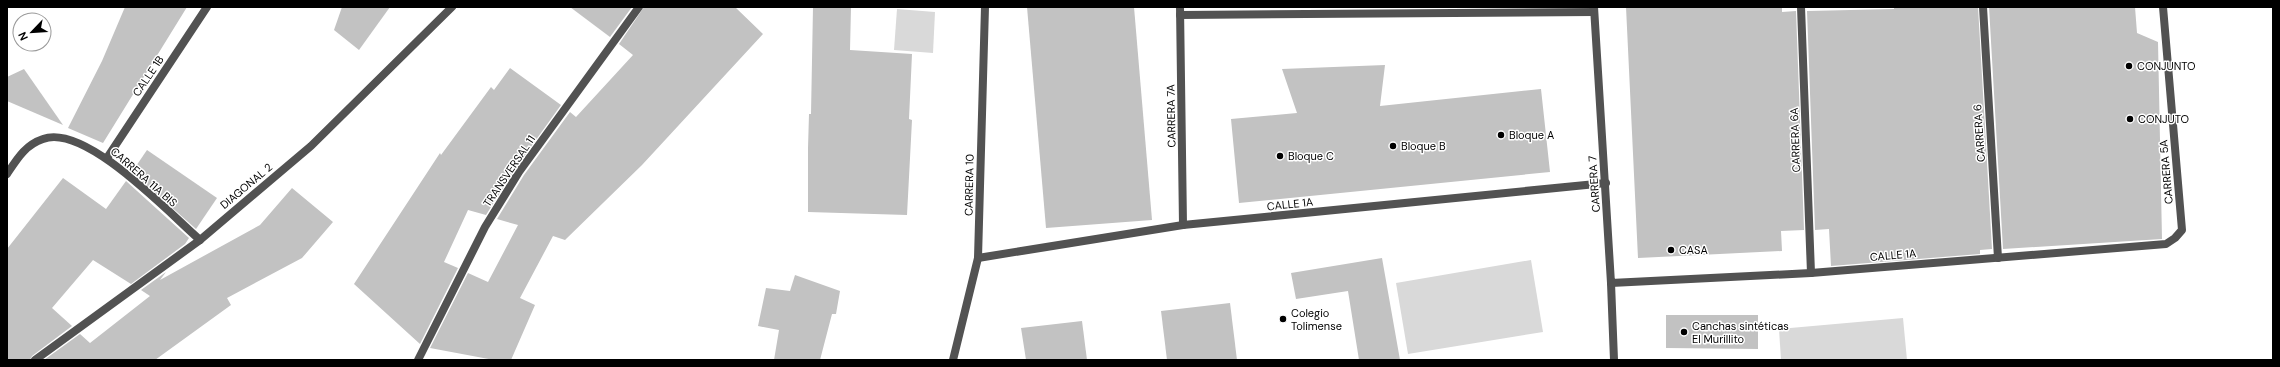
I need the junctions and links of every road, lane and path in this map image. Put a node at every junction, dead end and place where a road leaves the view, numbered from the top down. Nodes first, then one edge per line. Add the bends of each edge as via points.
1 (207, 7) edge
2 (452, 7) edge
3 (639, 7) edge
4 (984, 7) edge
5 (1801, 7) edge
6 (1983, 7) edge
7 (2163, 7) edge
8 (1594, 9) edge
9 (1180, 11) edge
10 (107, 158) junction
11 (7, 174) edge
12 (1606, 183) junction
13 (1183, 225) junction
14 (2175, 238) joint
15 (200, 240) junction
16 (978, 258) junction
17 (1998, 258) junction
18 (1811, 273) junction
19 (1611, 283) junction
20 (35, 360) edge
21 (418, 360) edge
22 (953, 360) edge
23 (1614, 360) edge

1 - 10 street, CALLE 1B
2 - 15 street, DIAGONAL 2 via 311,146
3 - 21 street, TRANSVERSAL 11 via 519,172 485,227
4 - 16 street, CARRERA 10
5 - 18 street, CARRERA 6A
6 - 17 street, CARRERA 6
7 - 14 street, CARRERA 5A via 2182,230
8 - 9 street
8 - 12 street, CARRERA 7
9 - 13 street, CARRERA 7A
10 - 11 street, CARRERA 11A BIS via 72,139 44,138 22,150
10 - 15 street, CARRERA 11A BIS
12 - 13 street, CALLE 1A
12 - 19 street, CARRERA 7
13 - 16 street, CALLE 1A
14 - 17 street, CALLE 1A via 2166,244
15 - 20 street, DIAGONAL 2
16 - 22 street, CARRERA 10
17 - 18 street, CALLE 1A
18 - 19 street, CALLE 1A
19 - 23 street, CARRERA 7

